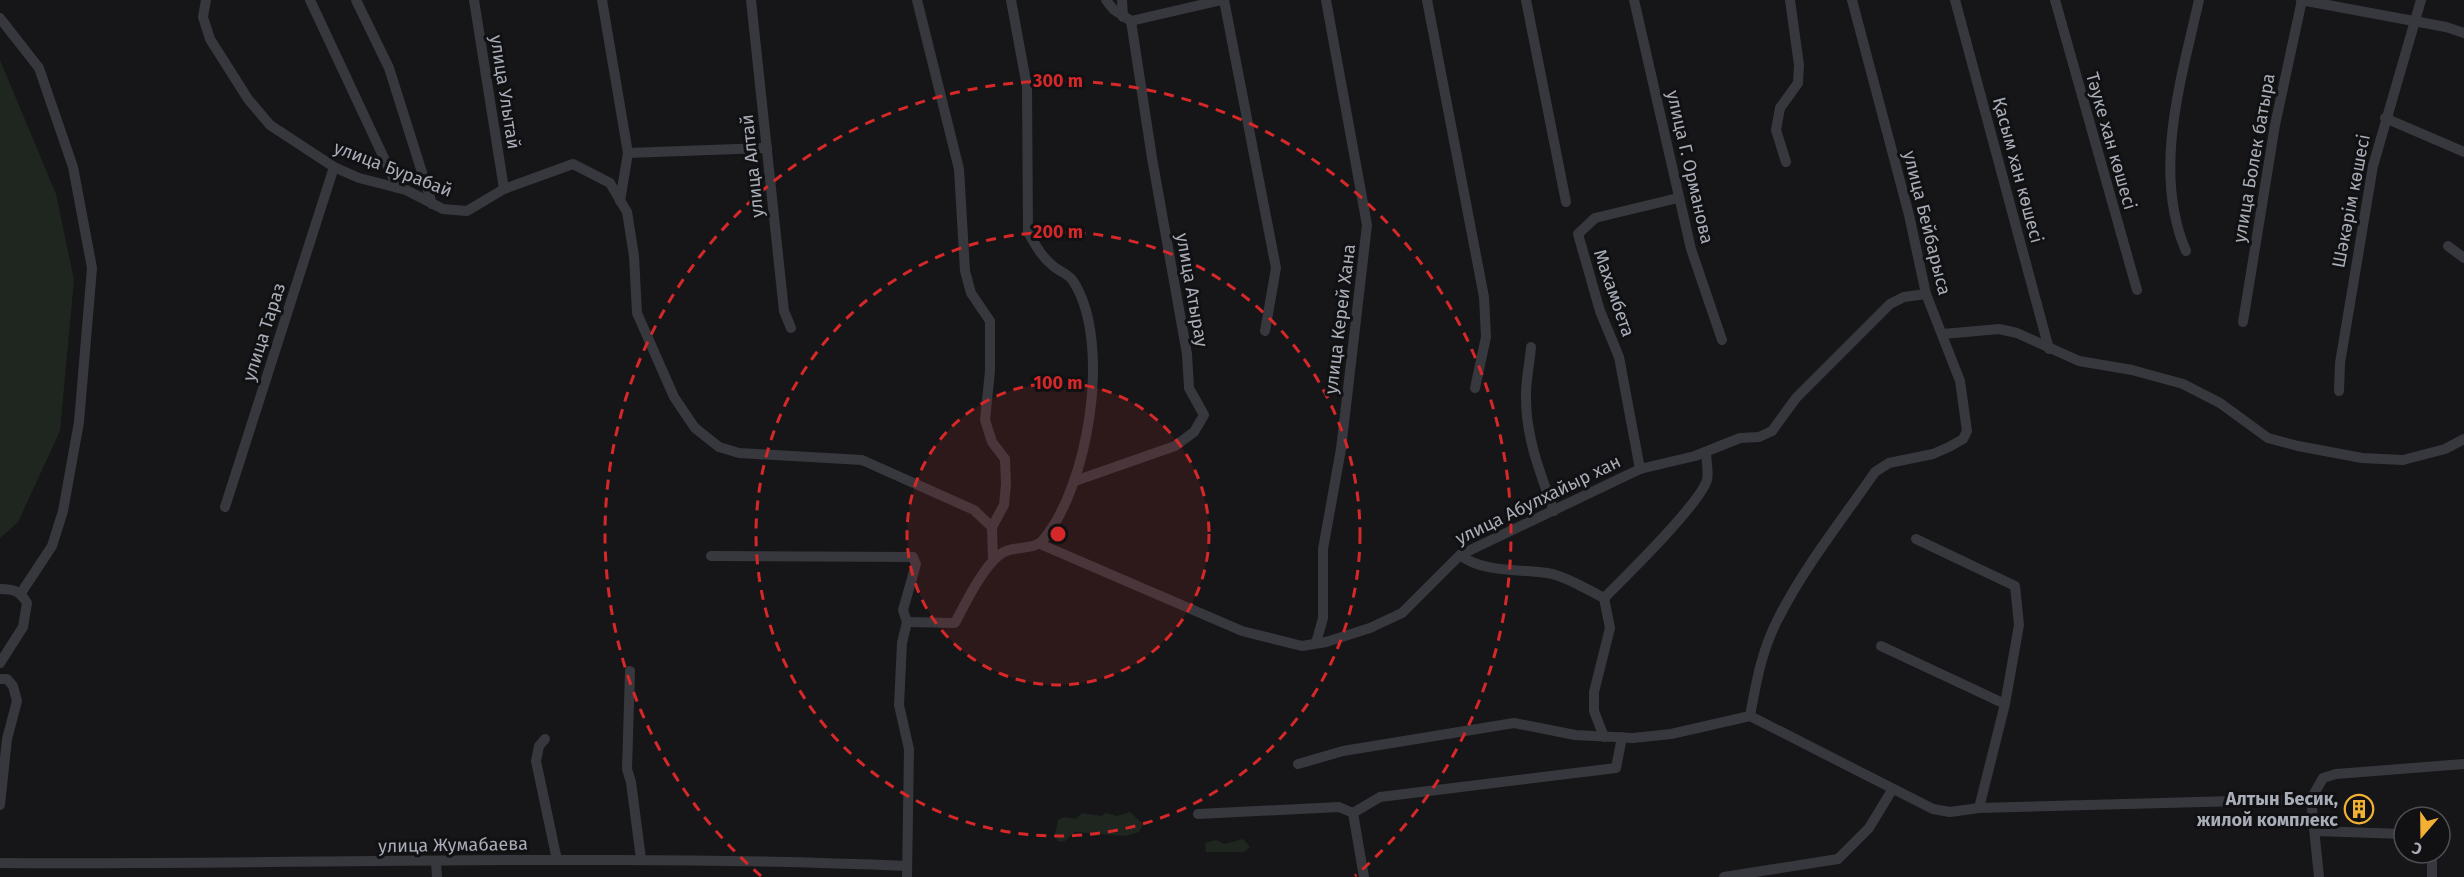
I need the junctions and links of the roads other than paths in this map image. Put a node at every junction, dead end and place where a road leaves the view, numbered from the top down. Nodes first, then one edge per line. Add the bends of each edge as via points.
1 (206, 0) edge
2 (310, 0) edge
3 (356, 0) edge
4 (474, 0) edge
5 (602, 0) edge
6 (752, 0) edge
7 (917, 0) edge
8 (1011, 0) edge
9 (1107, 0) edge
10 (1122, 0) edge
11 (1223, 0) edge
12 (1326, 0) edge
13 (1427, 0) edge
14 (1526, 0) edge
15 (1634, 0) edge
16 (1790, 0) edge
17 (1852, 0) edge
18 (1955, 0) edge
19 (2055, 0) edge
20 (2199, 0) edge
21 (2302, 0) edge
22 (2421, 0) edge
23 (0, 18) edge
24 (1127, 19) junction
25 (2416, 22) junction
26 (2464, 33) edge
27 (2385, 118) junction
28 (767, 148) junction
29 (2464, 152) edge
30 (627, 153) junction
31 (1786, 162) dead end
32 (334, 167) junction
33 (398, 188) junction
34 (504, 189) junction
35 (1678, 198) junction
36 (620, 201) junction
37 (1566, 202) dead end
38 (432, 204) junction
39 (2448, 246) dead end
40 (2186, 251) dead end
41 (2464, 258) edge
42 (2137, 290) dead end
43 (1926, 294) junction
44 (2242, 322) dead end
45 (791, 328) dead end
46 (1265, 331) dead end
47 (1943, 334) junction
48 (1722, 340) dead end
49 (1531, 347) dead end
50 (2049, 349) junction
51 (1475, 388) dead end
52 (2339, 391) dead end
53 (2464, 439) edge
54 (1706, 452) junction
55 (1640, 469) junction
56 (1075, 481) junction
57 (225, 507) dead end
58 (1554, 511) junction
59 (992, 527) junction
60 (1916, 540) dead end
61 (1040, 544) junction
62 (1460, 555) junction
63 (711, 556) dead end
64 (993, 561) junction
65 (0, 589) edge
66 (21, 593) junction
67 (1604, 598) junction
68 (906, 622) junction
69 (1316, 643) junction
70 (1881, 646) dead end
71 (0, 663) edge
72 (630, 671) dead end
73 (0, 679) edge
74 (2005, 704) junction
75 (1750, 716) junction
76 (1604, 737) junction
77 (1622, 737) junction
78 (545, 739) dead end
79 (1298, 764) dead end
80 (2464, 764) edge
81 (1892, 790) junction
82 (2311, 799) junction
83 (0, 805) edge
84 (1979, 808) junction
85 (1353, 813) junction
86 (1198, 814) dead end
87 (2315, 831) junction
88 (2392, 834) edge
89 (641, 859) junction
90 (556, 860) junction
91 (0, 863) edge
92 (436, 863) junction
93 (907, 871) edge
94 (437, 877) edge
95 (1364, 877) edge
96 (1724, 877) edge
97 (2319, 877) edge

1 - 32 street, улица Бурабай via 202,17 210,39 248,99 270,125
2 - 33 street
3 - 38 street via 389,69
4 - 34 street, улица Улытай
5 - 30 street
6 - 28 street, улица Алтай
7 - 59 street via 959,169 965,271 971,293 990,321 985,420 992,442 1005,459 1006,484 1004,505
8 - 56 street via 1027,87 1028,232 1052,266 1072,279 1085,307 1092,352 1094,398
9 - 24 street
10 - 24 street
11 - 24 street
11 - 46 street via 1276,268
12 - 69 street, улица Керей Хана via 1367,225 1341,449 1323,549 1323,618
13 - 51 street via 1484,297 1486,337
14 - 37 street
15 - 35 street, улица Г. Орманова
16 - 31 street via 1798,83 1780,108 1776,130
17 - 43 street, улица Бейбарыса
18 - 50 street, Қасым хан көшесі
19 - 42 street, Тәуке хан көшесі
20 - 40 street via 2169,169 2175,225
21 - 25 street
21 - 44 street, улица Болек батыра via 2275,125
22 - 25 street, Шәкәрім көшесі
23 - 66 street via 39,68 73,167 92,268 79,422 63,511 52,546
24 - 56 street, улица Атырау via 1187,354 1189,388 1203,416 1194,432 1175,446
25 - 26 street
25 - 27 street, Шәкәрім көшесі
27 - 29 street
27 - 52 street, Шәкәрім көшесі via 2355,266
28 - 30 street
28 - 45 street, улица Алтай via 784,311
30 - 36 street
32 - 33 street, улица Бурабай
32 - 57 street, улица Тараз
33 - 38 street, улица Бурабай
34 - 36 street, улица Бурабай via 573,164 610,183
34 - 38 street, улица Бурабай via 466,211
35 - 48 street, улица Г. Орманова
35 - 55 street, Махамбета via 1595,218 1578,234 1599,311 1619,357
36 - 59 street via 627,212 634,256 637,313 674,397 695,428 719,447 739,453 862,460 974,510
39 - 41 street
43 - 47 street, улица Бейбарыса
43 - 54 street, улица Абулхайыр хан via 1890,304 1796,398 1772,431 1759,437 1740,438
47 - 50 street via 1999,329
47 - 75 street, улица Бейбарыса via 1959,381 1967,431 1963,439 1933,454 1889,463 1875,472 1777,620 1759,670
49 - 58 street via 1526,394 1528,425
50 - 53 street via 2079,361 2182,384 2220,403 2268,438 2298,446 2362,458 2403,460
54 - 55 street, улица Абулхайыр хан
54 - 67 street via 1707,479 1695,500
55 - 58 street, улица Абулхайыр хан
56 - 61 street via 1056,523
58 - 62 street, улица Абулхайыр хан
59 - 64 street
60 - 74 street via 2015,586 2019,625
61 - 64 street via 1004,552
61 - 69 street, улица Абулхайыр хан via 1242,631 1302,646
62 - 67 street via 1510,572 1528,570 1555,575
62 - 69 street, улица Абулхайыр хан via 1402,613 1370,628
63 - 68 street via 913,557 916,564 903,610
64 - 68 street via 955,623
65 - 66 street
66 - 71 street via 27,603 23,627
67 - 76 street via 1610,628 1594,692 1594,711
68 - 93 street via 899,705 909,749
70 - 74 street
72 - 89 street via 627,769
73 - 83 street via 7,679 13,686 17,701 7,739
74 - 84 street
75 - 77 street via 1671,734
75 - 81 street
76 - 77 street
76 - 79 street via 1514,723 1343,750
77 - 85 street via 1616,768 1380,797
78 - 90 street via 538,746 536,761
80 - 82 street via 2336,774 2323,778
81 - 84 street via 1934,809 1950,812
81 - 96 street via 1869,828 1838,859
82 - 84 street
82 - 87 street
85 - 86 street via 1339,807
85 - 95 street
87 - 88 street
87 - 97 street
89 - 90 street, улица Жумабаева
89 - 93 street, улица Жумабаева
90 - 92 street, улица Жумабаева
91 - 92 street, улица Жумабаева
92 - 94 street

